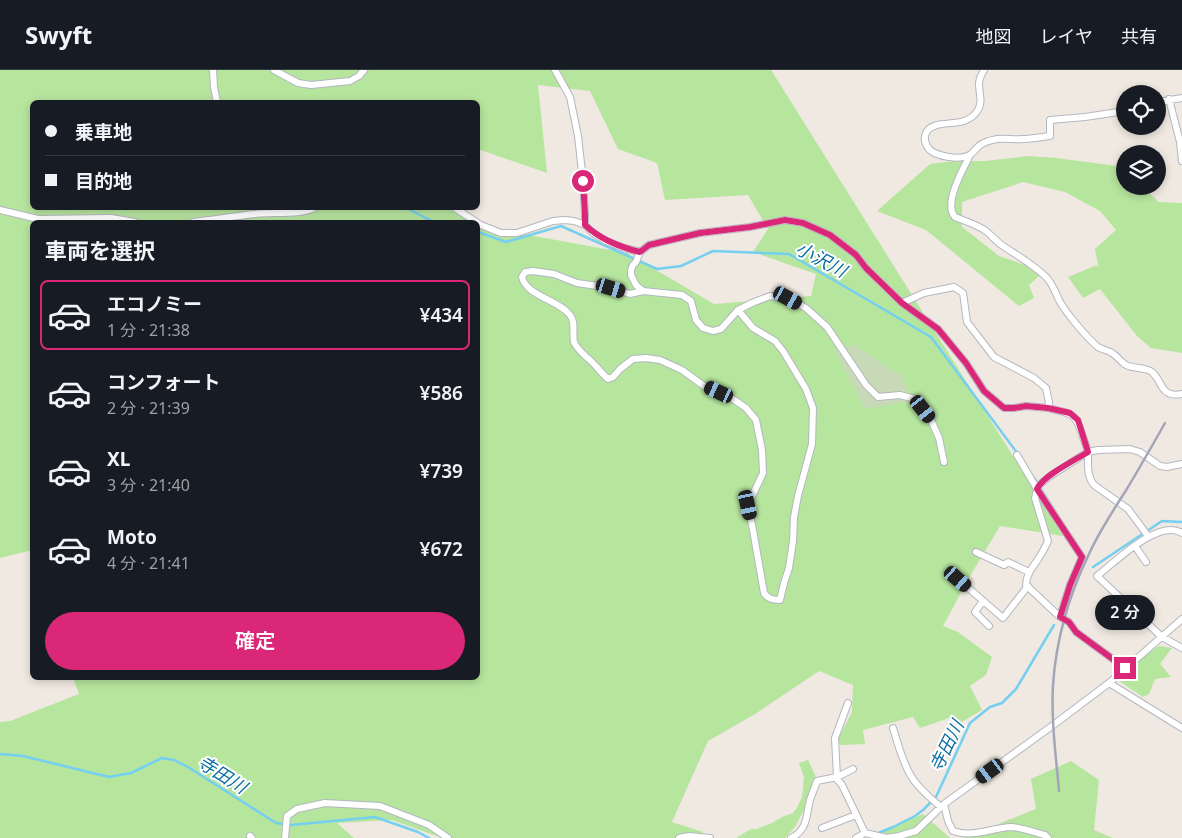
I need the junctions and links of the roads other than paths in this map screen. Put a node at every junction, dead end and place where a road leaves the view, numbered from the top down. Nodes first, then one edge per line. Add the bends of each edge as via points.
1 (213, 70) edge
2 (274, 70) edge
3 (364, 70) edge
4 (555, 70) edge
5 (984, 70) edge
6 (1182, 98) edge
7 (217, 100) edge
8 (1169, 100) junction
9 (1166, 101) edge
10 (1116, 112) edge
11 (970, 155) junction
12 (1182, 161) edge
13 (0, 210) edge
14 (297, 210) edge
15 (458, 210) edge
16 (124, 220) edge
17 (209, 220) edge
18 (473, 220) edge
19 (480, 224) edge
20 (585, 225) junction
21 (640, 252) junction
22 (643, 291) junction
23 (902, 303) junction
24 (738, 310) junction
25 (1182, 394) edge
26 (1048, 408) junction
27 (1088, 452) junction
28 (1018, 455) dead end
29 (944, 462) dead end
30 (1182, 464) edge
31 (1039, 486) junction
32 (1182, 533) edge
33 (1148, 536) junction
34 (1135, 546) junction
35 (976, 552) dead end
36 (1146, 562) dead end
37 (1029, 572) junction
38 (958, 579) dead end
39 (1028, 586) junction
40 (983, 601) junction
41 (1060, 617) junction
42 (1182, 619) edge
43 (989, 626) dead end
44 (1162, 636) junction
45 (1182, 648) edge
46 (1125, 668) junction
47 (1110, 683) junction
48 (848, 704) dead end
49 (893, 728) dead end
50 (1182, 728) edge
51 (853, 769) dead end
52 (837, 777) junction
53 (942, 806) junction
54 (856, 815) junction
55 (822, 828) dead end
56 (866, 833) junction
57 (285, 836) edge
58 (448, 838) edge
59 (679, 838) edge
60 (710, 838) edge
61 (792, 838) edge
62 (856, 838) edge
63 (887, 838) edge
64 (1048, 838) edge

1 - 7 street
2 - 3 street via 298,83 311,85 350,81
4 - 20 street via 570,97 581,153
5 - 11 street via 980,78 981,98 977,112 962,122 934,126 925,136 929,151 953,157
6 - 8 street
8 - 9 street
8 - 12 street
10 - 11 street via 1050,120 1050,136 996,139 981,144
11 - 25 street via 951,202 952,214 985,230 1040,271 1076,323 1098,347 1111,352 1125,364 1152,372 1169,395
13 - 16 street via 38,219
14 - 17 street
15 - 18 street
19 - 20 street via 501,233 517,233 553,221
20 - 21 street via 606,241
21 - 22 street via 631,275
21 - 23 street via 649,245 700,233 785,220 803,223 830,235 856,255
22 - 24 street via 682,296 691,301 696,320 703,328 713,331 721,329
22 - 24 street via 630,294 534,271 525,272 522,277 530,289 571,316 577,348 608,379 633,359 660,360 733,399 756,420 763,473 748,505 764,593 773,600 780,600 789,568 798,496 812,444 813,408 806,389 776,341 753,328
23 - 26 street via 938,329 984,391 1004,408
23 - 26 street via 924,293 954,287 963,293 967,322 994,357 1046,388
24 - 29 street via 770,296 788,298 806,308 827,327 878,398 900,395 915,399 931,420
26 - 27 street via 1070,413 1078,420
27 - 30 street via 1130,449 1160,466
27 - 31 street
27 - 33 street via 1090,480 1128,509
28 - 31 street
31 - 37 street via 1035,498 1048,541
31 - 41 street via 1082,557
32 - 33 street via 1168,529
33 - 34 street
34 - 36 street
34 - 44 street via 1097,576
35 - 37 street
37 - 39 street
38 - 40 street
39 - 40 street via 1003,618
39 - 41 street
40 - 43 street via 975,612
41 - 46 street
42 - 44 street
44 - 45 street
44 - 46 street
46 - 47 street
47 - 50 street
47 - 53 street
48 - 52 street via 835,738
49 - 53 street via 912,777 928,797
51 - 52 street
52 - 54 street
52 - 61 street via 817,781 805,825
53 - 63 street via 916,831
53 - 64 street via 953,832 971,834 1012,827
54 - 55 street
54 - 56 street
56 - 62 street
56 - 63 street
57 - 58 street via 287,816 297,809 325,802 380,806 429,825
59 - 60 street

